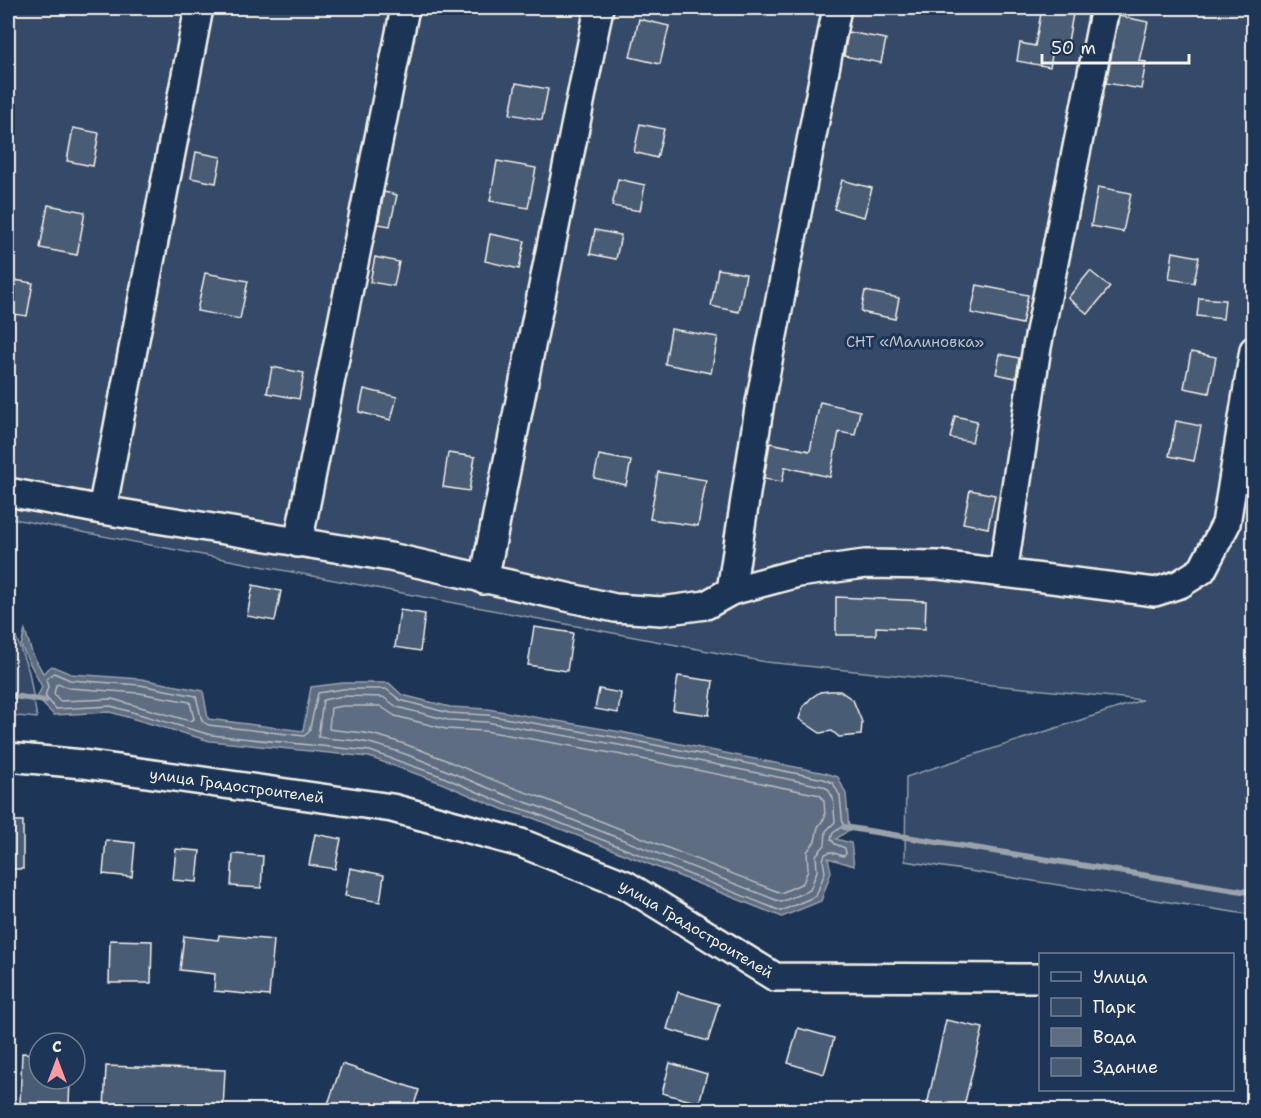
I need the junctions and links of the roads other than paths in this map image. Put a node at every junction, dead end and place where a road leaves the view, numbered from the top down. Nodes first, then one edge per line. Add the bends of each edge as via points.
1 (199, 8) edge
2 (405, 8) edge
3 (599, 8) edge
4 (837, 8) edge
5 (1105, 8) edge
6 (1254, 350) edge
7 (8, 492) edge
8 (102, 510) junction
9 (298, 543) junction
10 (1003, 573) junction
11 (484, 580) junction
12 (731, 591) junction
13 (8, 757) edge
14 (1039, 978) edge

1 - 8 street
2 - 9 street
3 - 11 street
4 - 12 street via 760,402
5 - 10 street via 1037,347
6 - 10 street via 1226,524 1202,570 1180,584 1155,592
7 - 8 street
8 - 9 street
9 - 11 street via 390,557
10 - 12 street via 939,565 866,564 798,573
11 - 12 street via 615,608 662,610 706,605
13 - 14 street, улица Градостроителей via 392,808 521,843 626,885 775,977

